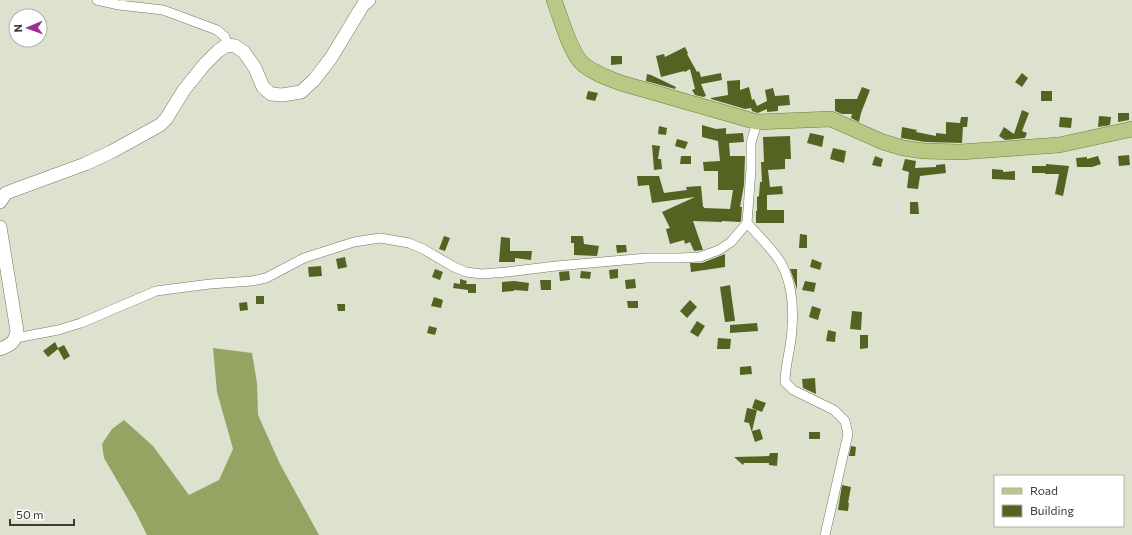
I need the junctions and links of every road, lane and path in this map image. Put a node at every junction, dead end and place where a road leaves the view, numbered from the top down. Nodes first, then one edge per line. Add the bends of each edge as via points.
1 (97, 0) edge
2 (369, 0) edge
3 (554, 0) edge
4 (119, 2) edge
5 (226, 45) junction
6 (757, 122) junction
7 (1132, 129) edge
8 (0, 202) edge
9 (746, 222) junction
10 (0, 227) edge
11 (16, 338) junction
12 (0, 349) edge
13 (825, 535) edge

1 - 4 street
2 - 5 main road via 363,5 331,58 301,92 271,94 263,88 255,68 244,52 235,46
3 - 6 main road via 573,49 580,61 591,69 621,83
4 - 5 street via 163,10 217,30 224,37
5 - 8 main road via 204,65 160,125 86,164 6,193
6 - 7 main road via 831,119 903,148 960,152 1059,145
6 - 9 street via 751,143
9 - 11 street via 730,242 719,250 700,257 647,258 482,274 454,267 409,243 380,238 354,242 304,258 266,278 156,291 81,323
9 - 13 street via 778,257 789,281 792,328 785,382 793,390 834,410 845,421 848,434
10 - 11 main road
11 - 12 main road via 12,344

